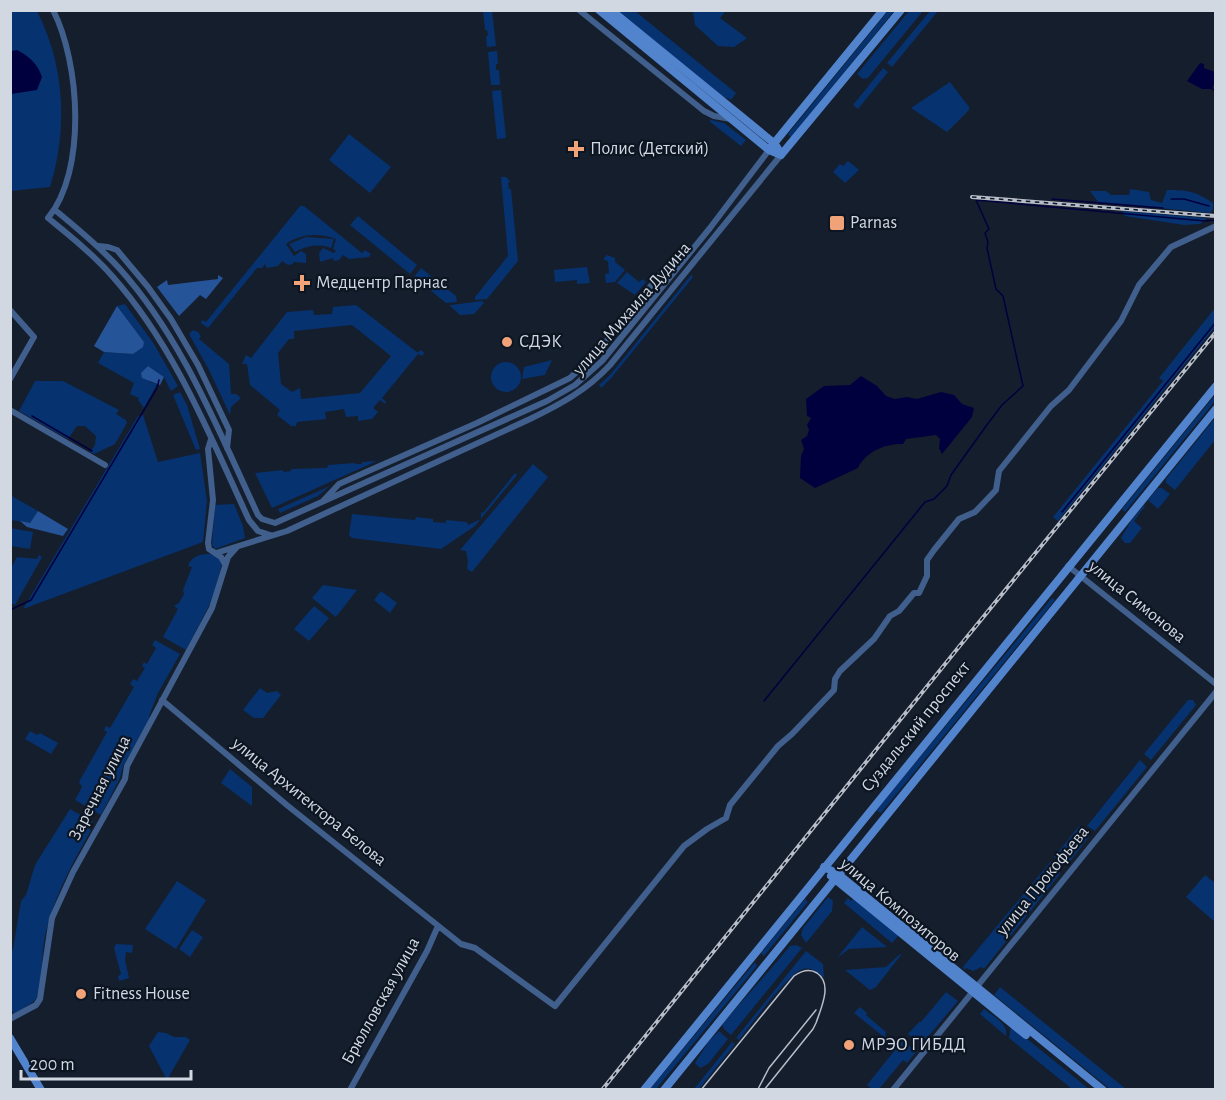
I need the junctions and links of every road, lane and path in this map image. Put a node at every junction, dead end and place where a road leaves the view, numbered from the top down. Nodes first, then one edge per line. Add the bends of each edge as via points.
1 (53, 10) edge
2 (579, 10) edge
3 (599, 10) edge
4 (611, 10) edge
5 (883, 10) edge
6 (901, 10) edge
7 (734, 120) junction
8 (772, 147) junction
9 (781, 155) junction
10 (55, 210) junction
11 (1215, 226) edge
12 (97, 246) junction
13 (684, 260) junction
14 (647, 305) junction
15 (10, 310) edge
16 (655, 312) junction
17 (10, 379) edge
18 (1215, 386) edge
19 (10, 410) edge
20 (1215, 410) edge
21 (211, 438) junction
22 (227, 448) junction
23 (105, 465) dead end
24 (320, 503) junction
25 (271, 535) junction
26 (242, 544) junction
27 (216, 553) junction
28 (225, 565) junction
29 (1068, 566) junction
30 (1081, 576) junction
31 (1215, 684) edge
32 (1215, 692) edge
33 (162, 700) junction
34 (824, 867) junction
35 (836, 877) junction
36 (438, 926) junction
37 (752, 957) junction
38 (762, 968) junction
39 (974, 989) junction
40 (10, 1019) edge
41 (10, 1038) edge
42 (41, 1089) edge
43 (350, 1089) edge
44 (644, 1089) edge
45 (664, 1089) edge
46 (893, 1089) edge
47 (1094, 1089) edge
48 (1102, 1089) edge

1 - 10 street via 67,51 75,95 68,174
2 - 7 street via 704,111
3 - 7 main road
4 - 8 main road
5 - 8 main road, улица Михаила Дудина
6 - 9 main road, улица Михаила Дудина
7 - 8 main road
8 - 9 main road
8 - 13 street, улица Михаила Дудина
9 - 16 street, улица Михаила Дудина
10 - 12 street
10 - 21 street via 48,218 112,275 141,312 180,373
11 - 36 street, улица Архитектора Белова via 1171,247 1139,285 1121,321 1069,390 1051,406 999,471 996,490 975,512 959,519 934,550 927,560 926,580 919,593 914,593 890,616 874,639 840,671 834,690 778,746 736,796 726,818 684,846 555,1006
12 - 22 street via 126,276 163,325
12 - 22 street via 117,250 171,319 229,430
13 - 14 street, улица Михаила Дудина
13 - 24 street via 663,271 596,354 570,378 339,484
14 - 16 street
14 - 24 street, улица Михаила Дудина via 595,368 559,395
15 - 17 street via 34,337
16 - 25 street, улица Михаила Дудина via 598,378 560,405
18 - 29 main road, Суздальский проспект
19 - 23 street
20 - 30 main road, Суздальский проспект
21 - 25 street via 249,520 258,531
21 - 27 street via 208,449 213,500 208,543
22 - 24 street, улица Михаила Дудина via 262,519 282,521
25 - 26 street, улица Михаила Дудина
26 - 27 street, улица Михаила Дудина
26 - 28 street, Заречная улица via 233,550
27 - 28 street
28 - 33 street, Заречная улица via 212,608
29 - 30 street, улица Симонова
29 - 34 main road, Суздальский проспект
30 - 31 street, улица Симонова
30 - 35 main road, Суздальский проспект
32 - 39 street, улица Прокофьева
33 - 36 street, улица Архитектора Белова
33 - 40 street, Заречная улица via 52,918 40,999
34 - 35 main road, улица Композиторов
34 - 37 main road, Суздальский проспект
35 - 38 main road, Суздальский проспект
35 - 39 main road, улица Композиторов
36 - 43 street, Брюлловская улица
37 - 38 main road via 761,957
37 - 44 main road, Суздальский проспект
38 - 45 main road, Суздальский проспект
39 - 46 street, улица Прокофьева
39 - 47 main road, улица Композиторов
39 - 48 main road, улица Композиторов
41 - 42 main road

